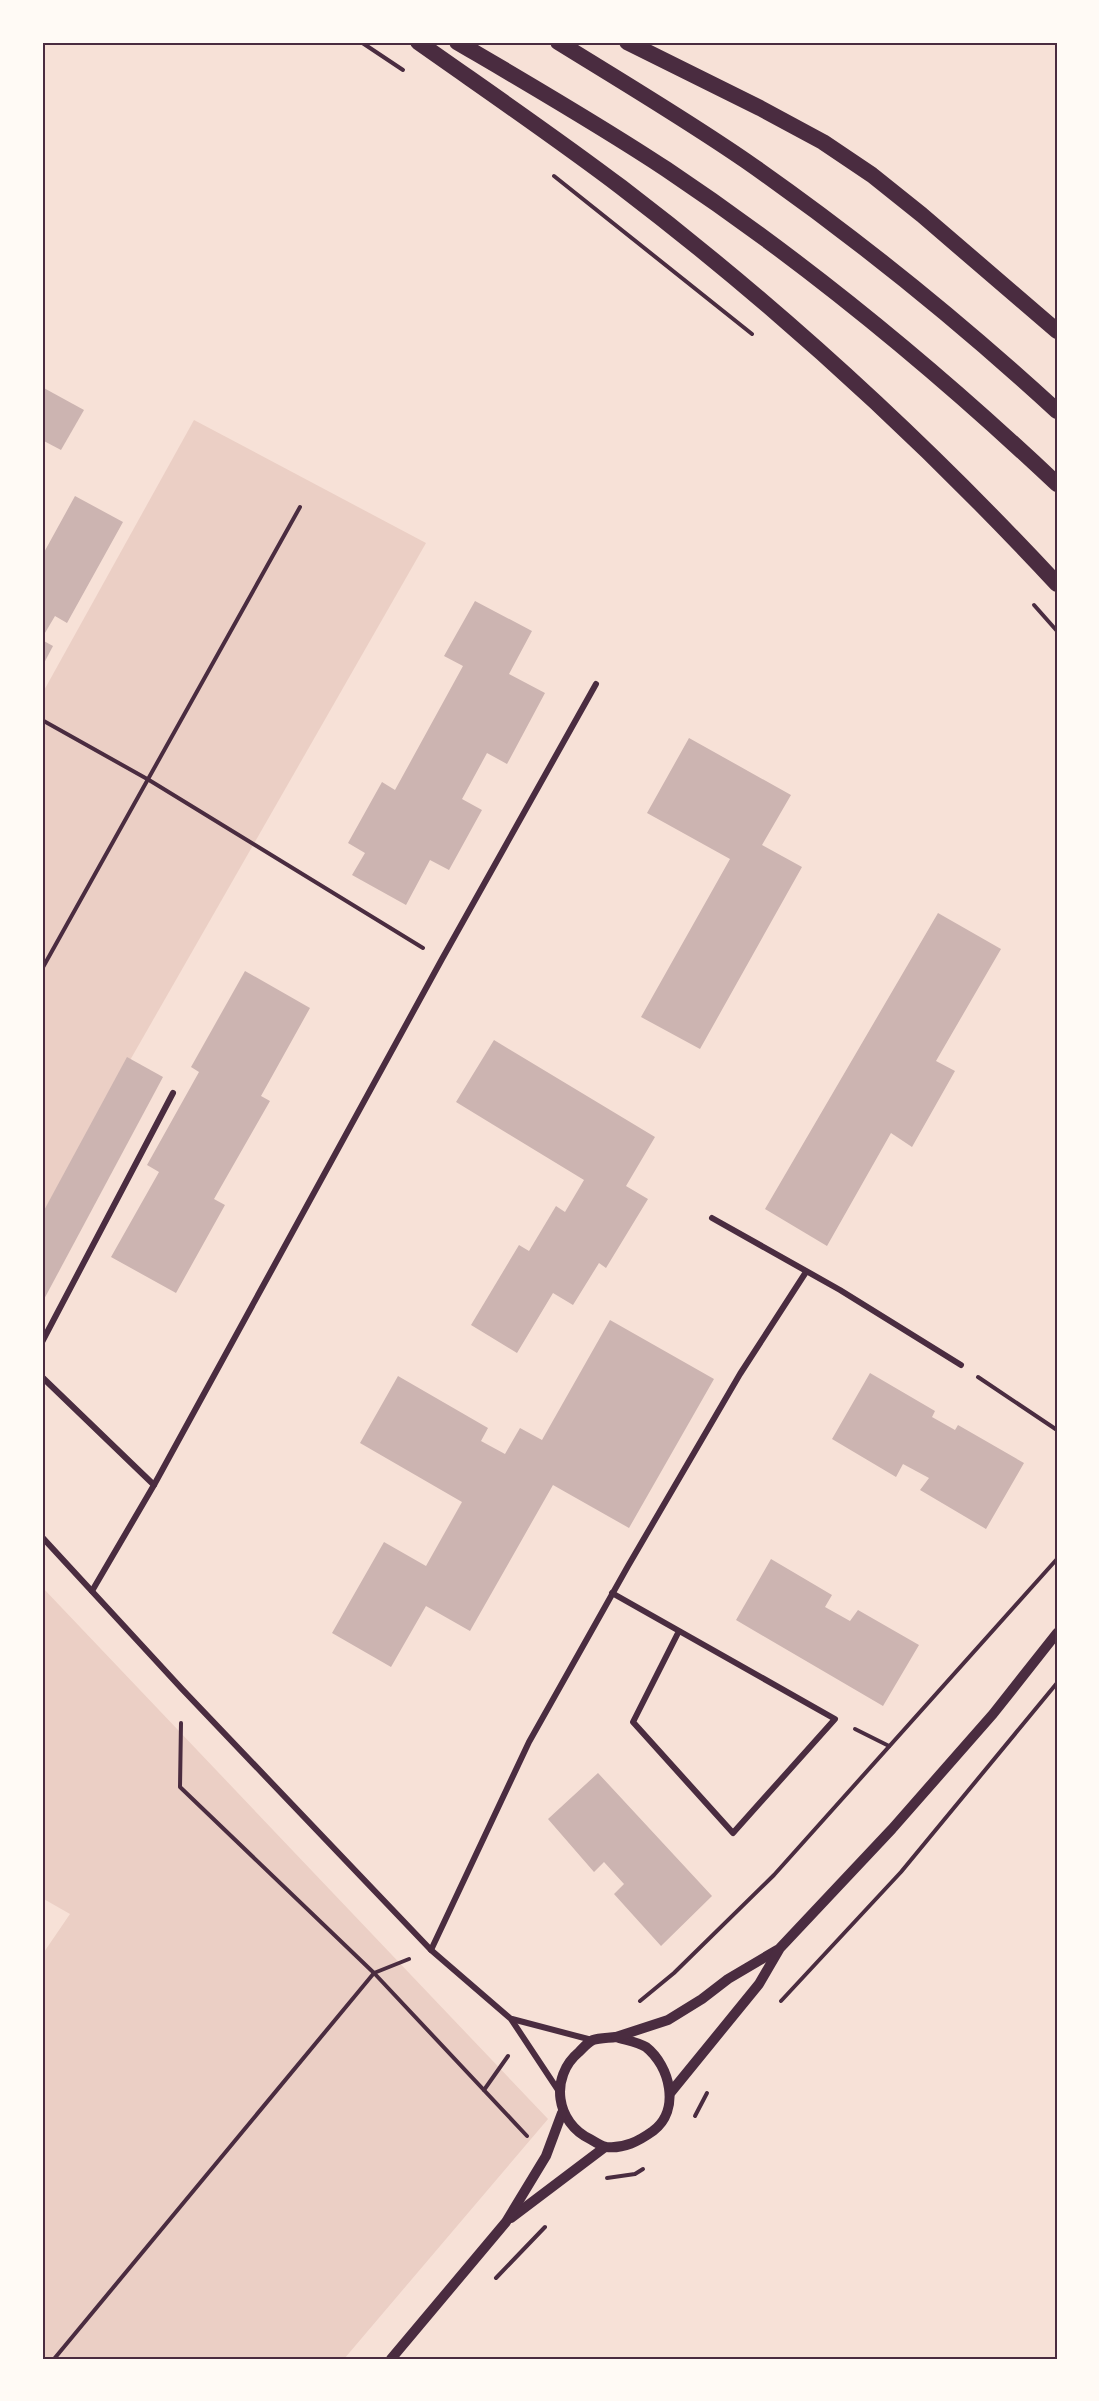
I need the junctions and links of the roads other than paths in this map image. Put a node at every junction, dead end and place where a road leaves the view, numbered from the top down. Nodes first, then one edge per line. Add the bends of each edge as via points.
1 (418, 42) edge
2 (457, 42) edge
3 (558, 42) edge
4 (627, 42) edge
5 (1057, 331) edge
6 (1057, 411) edge
7 (1057, 484) edge
8 (1057, 584) edge
9 (596, 684) dead end
10 (173, 1093) dead end
11 (712, 1218) dead end
12 (806, 1272) junction
13 (42, 1342) edge
14 (961, 1365) road end
15 (42, 1377) edge
16 (154, 1485) junction
17 (42, 1537) edge
18 (92, 1591) junction
19 (612, 1593) junction
20 (679, 1631) junction
21 (1057, 1633) edge
22 (780, 1948) junction
23 (431, 1950) junction
24 (511, 2019) junction
25 (616, 2037) junction
26 (592, 2040) junction
27 (559, 2091) junction
28 (671, 2092) junction
29 (562, 2113) junction
30 (605, 2147) junction
31 (506, 2222) junction
32 (391, 2359) edge

1 - 8 highway via 622,188 769,309 927,451
2 - 7 highway via 639,152 753,230 927,367
3 - 6 highway via 679,116 818,212 954,320
4 - 5 highway via 823,141 922,215
9 - 16 street
10 - 13 street
11 - 12 street
12 - 14 street
12 - 19 street via 740,1374
15 - 16 street
16 - 18 street
17 - 18 street
18 - 23 street
19 - 20 street
19 - 23 street via 529,1743
20 - 20 street via 835,1719 732,1833 633,1722
21 - 22 street via 993,1714 900,1820
22 - 25 street via 668,2020
22 - 28 street via 759,1984
23 - 24 street
24 - 26 street
24 - 27 street
25 - 26 street
25 - 28 street via 644,2046 660,2061
26 - 27 street via 574,2056
27 - 29 street
28 - 30 street via 667,2111 657,2128 636,2143
29 - 30 street via 580,2135
29 - 31 street via 546,2156
30 - 31 street
31 - 32 street

